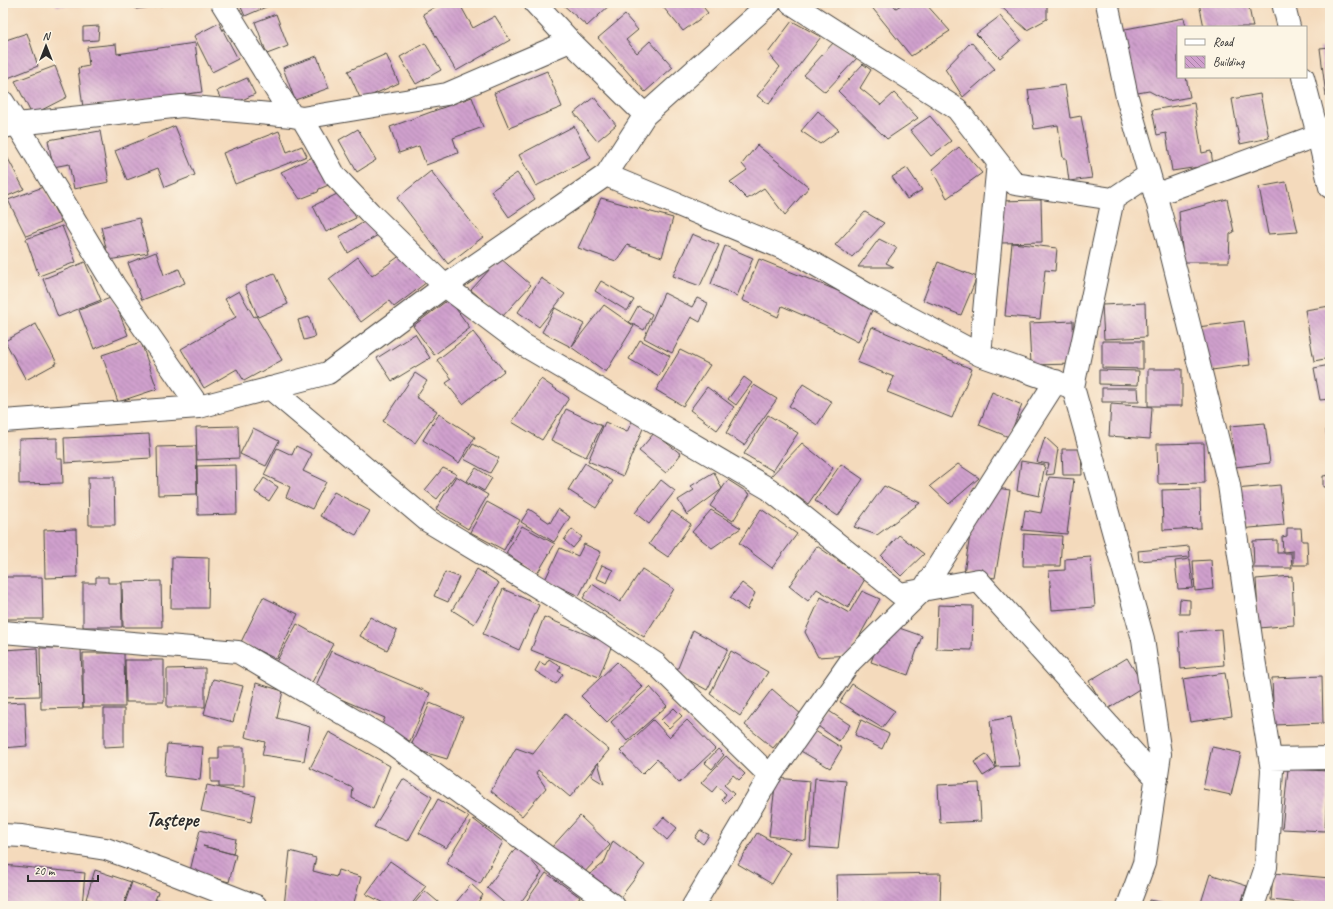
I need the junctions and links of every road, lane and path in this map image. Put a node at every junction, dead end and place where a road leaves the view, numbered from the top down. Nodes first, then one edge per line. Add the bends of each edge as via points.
1 (222, 3) edge
2 (535, 3) edge
3 (770, 3) edge
4 (791, 3) edge
5 (1107, 3) edge
6 (1283, 3) edge
7 (1289, 26) edge
8 (570, 41) junction
9 (1303, 78) edge
10 (3, 102) edge
11 (645, 115) junction
12 (297, 117) junction
13 (10, 126) edge
14 (1324, 132) edge
15 (998, 162) junction
16 (606, 175) junction
17 (1152, 185) junction
18 (1330, 187) edge
19 (1114, 199) junction
20 (444, 286) junction
21 (980, 355) junction
22 (1064, 384) junction
23 (270, 388) junction
24 (199, 407) junction
25 (3, 421) edge
26 (923, 590) junction
27 (3, 632) edge
28 (1155, 721) junction
29 (1134, 754) junction
30 (1330, 758) edge
31 (1270, 759) junction
32 (770, 776) junction
33 (1156, 779) junction
34 (3, 835) edge
35 (256, 906) edge
36 (614, 906) edge
37 (693, 906) edge
38 (1128, 906) edge
39 (1253, 906) edge

1 - 12 street
2 - 8 street
3 - 11 street
4 - 15 street via 957,109
5 - 17 street via 1127,97
6 - 7 street
8 - 11 street
8 - 12 street via 447,94
9 - 14 street
10 - 13 street
11 - 16 street
12 - 13 street via 182,106
12 - 20 street via 315,140 334,176
13 - 24 street via 114,285
14 - 17 street
14 - 18 street
15 - 19 street via 1015,184
15 - 21 street
16 - 20 street
16 - 21 street via 797,254
17 - 19 street
17 - 31 street via 1229,485
19 - 22 street
20 - 23 street via 328,373
20 - 26 street via 522,344 769,489 900,594
21 - 22 street
22 - 26 street
22 - 28 street via 1143,639
23 - 24 street
23 - 32 street via 428,521 569,606 656,664
24 - 25 street
26 - 29 street via 978,580
26 - 32 street via 850,662
27 - 36 street via 238,652 386,739
28 - 29 street
28 - 33 street via 1160,754
29 - 33 street
30 - 31 street
31 - 39 street via 1272,770 1266,867
32 - 37 street
33 - 38 street via 1144,863
34 - 35 street via 106,849

